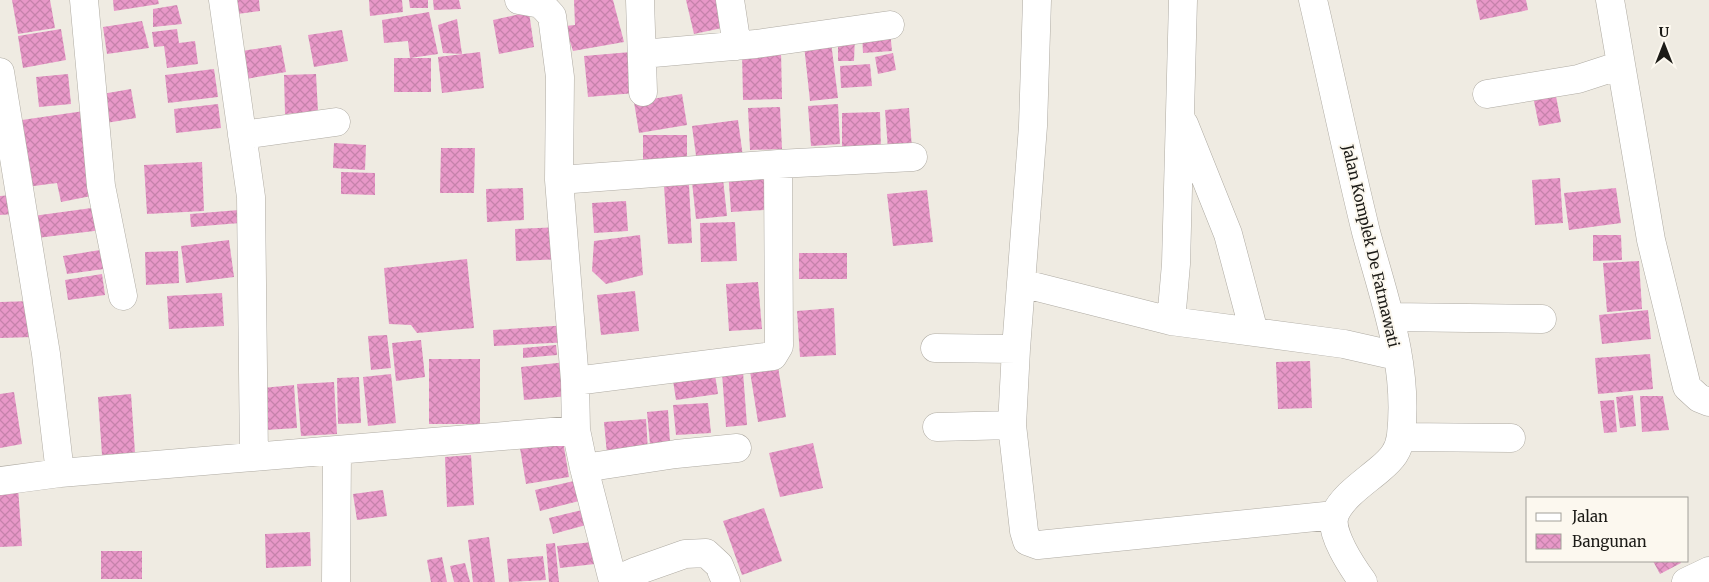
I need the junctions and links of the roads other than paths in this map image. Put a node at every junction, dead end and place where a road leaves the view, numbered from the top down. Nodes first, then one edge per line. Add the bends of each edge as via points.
1 (84, 0) edge
2 (223, 0) edge
3 (519, 0) edge
4 (640, 0) edge
5 (730, 0) edge
6 (1037, 0) edge
7 (1183, 0) edge
8 (1313, 0) edge
9 (1610, 0) edge
10 (890, 25) dead end
11 (737, 46) junction
12 (642, 54) junction
13 (1622, 65) junction
14 (0, 72) edge
15 (643, 92) dead end
16 (1487, 94) dead end
17 (1180, 114) junction
18 (336, 122) dead end
19 (242, 136) junction
20 (913, 157) dead end
21 (778, 164) junction
22 (559, 180) junction
23 (1021, 283) junction
24 (123, 296) dead end
25 (1391, 317) junction
26 (1542, 320) dead end
27 (1171, 321) junction
28 (1254, 332) junction
29 (935, 348) dead end
30 (1016, 349) junction
31 (1397, 356) junction
32 (575, 381) junction
33 (1709, 402) edge
34 (1012, 425) junction
35 (937, 427) dead end
36 (576, 430) junction
37 (1401, 437) junction
38 (1511, 438) dead end
39 (737, 448) dead end
40 (337, 451) junction
41 (254, 457) junction
42 (584, 468) junction
43 (60, 474) junction
44 (0, 481) edge
45 (1335, 516) junction
46 (1709, 571) edge
47 (336, 582) edge
48 (612, 582) edge
49 (726, 582) edge
50 (1363, 582) edge
51 (1686, 582) edge

1 - 24 street via 101,186
2 - 19 street
3 - 22 street via 541,4 552,16 560,77
4 - 12 street
5 - 11 street
6 - 23 street via 1033,126
7 - 17 street
8 - 25 street, Jalan Komplek De Fatmawati via 1366,232
9 - 13 street
10 - 11 street
11 - 12 street
12 - 15 street
13 - 16 street via 1578,79
13 - 33 street via 1651,240 1686,387
14 - 43 street via 45,345
17 - 27 street via 1176,264
17 - 28 street via 1228,234
18 - 19 street
19 - 41 street via 251,196
20 - 21 street
21 - 22 street
21 - 32 street via 779,346 773,356
22 - 32 street
23 - 27 street
23 - 30 street
25 - 26 street
25 - 31 street, Jalan Komplek De Fatmawati
27 - 28 street
28 - 31 street via 1344,344
29 - 30 street
30 - 34 street
31 - 37 street, Jalan Komplek De Fatmawati via 1402,388
32 - 36 street
34 - 35 street
34 - 45 street via 1024,530 1027,541 1038,545
36 - 40 street
36 - 42 street
37 - 38 street
37 - 45 street, Jalan Komplek De Fatmawati via 1394,457 1347,498
39 - 42 street
40 - 41 street
40 - 47 street
41 - 43 street
42 - 48 street
43 - 44 street
45 - 50 street via 1336,532 1348,561
46 - 51 street
48 - 49 street via 685,554 706,553 719,565

